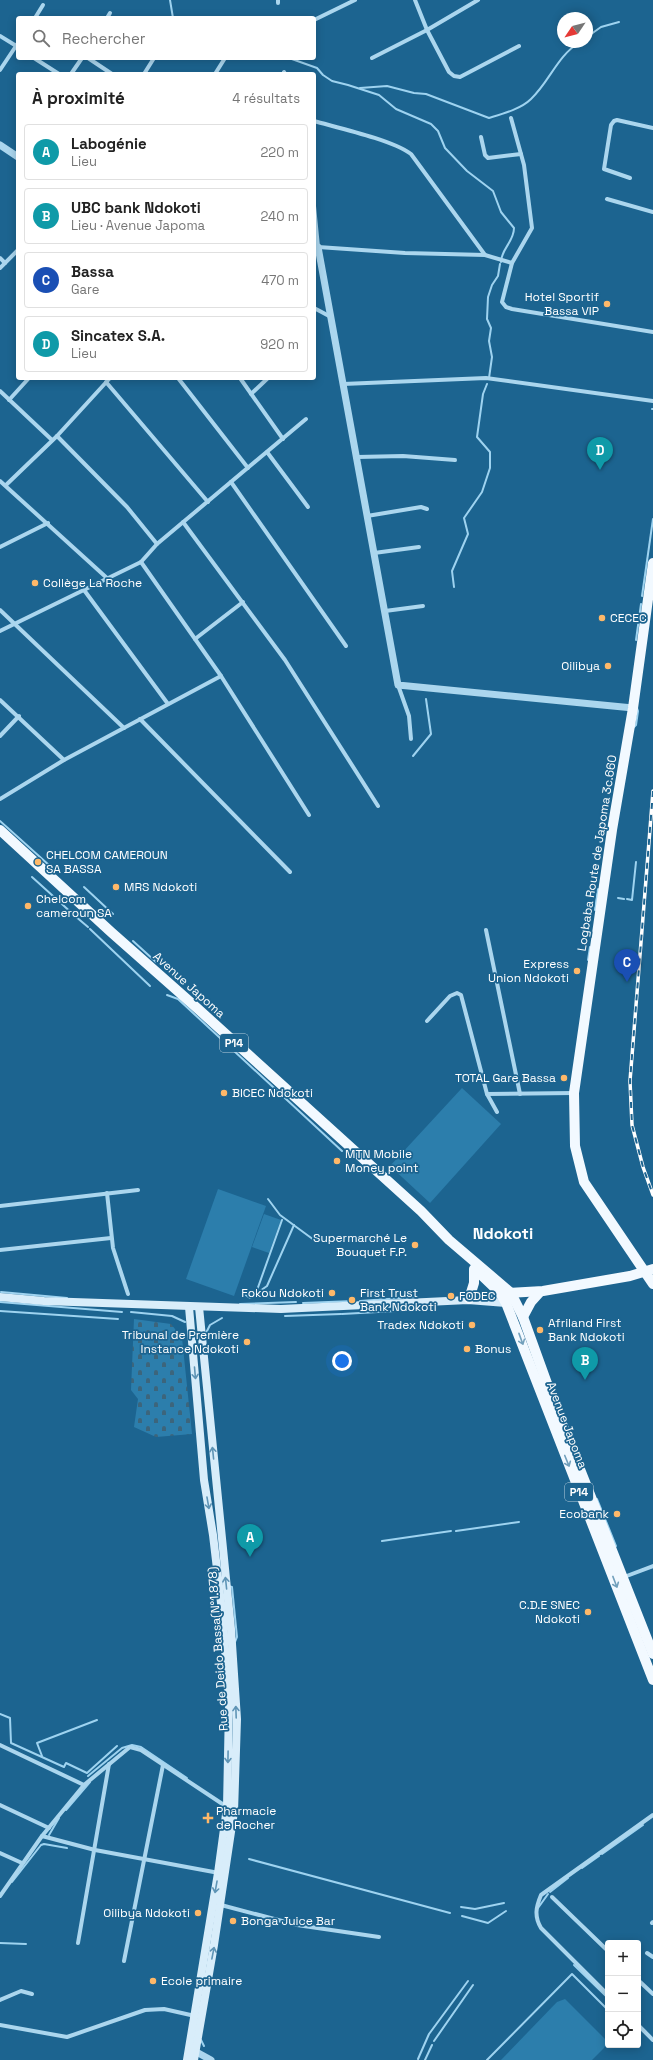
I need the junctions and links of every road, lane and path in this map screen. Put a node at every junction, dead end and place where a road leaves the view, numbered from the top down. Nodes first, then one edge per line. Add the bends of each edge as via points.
1 (355, 0) edge
2 (415, 0) edge
3 (478, 0) edge
4 (43, 5) dead end
5 (110, 13) dead end
6 (35, 16) edge
7 (108, 16) edge
8 (316, 19) edge
9 (427, 30) junction
10 (0, 36) edge
11 (16, 44) edge
12 (16, 46) edge
13 (519, 46) dead end
14 (372, 58) dead end
15 (37, 60) edge
16 (81, 60) edge
17 (91, 60) edge
18 (153, 60) edge
19 (225, 60) edge
20 (0, 70) edge
21 (56, 72) edge
22 (72, 72) edge
23 (109, 72) edge
24 (145, 72) edge
25 (216, 72) edge
26 (511, 118) dead end
27 (316, 122) edge
28 (653, 128) edge
29 (481, 137) dead end
30 (0, 145) edge
31 (16, 154) edge
32 (521, 154) junction
33 (630, 178) dead end
34 (607, 199) dead end
35 (653, 212) edge
36 (316, 247) edge
37 (16, 252) edge
38 (485, 255) junction
39 (0, 258) edge
40 (5, 263) junction
41 (512, 263) junction
42 (0, 268) edge
43 (316, 309) edge
44 (331, 317) junction
45 (653, 332) edge
46 (27, 380) edge
47 (180, 380) edge
48 (241, 380) edge
49 (266, 380) edge
50 (106, 382) joint
51 (343, 384) junction
52 (0, 391) edge
53 (251, 394) junction
54 (10, 400) junction
55 (653, 401) edge
56 (306, 419) dead end
57 (57, 436) junction
58 (283, 439) junction
59 (52, 440) junction
60 (267, 452) junction
61 (357, 457) junction
62 (455, 460) dead end
63 (248, 468) junction
64 (0, 481) edge
65 (231, 482) junction
66 (6, 485) junction
67 (208, 502) junction
68 (308, 507) dead end
69 (427, 509) dead end
70 (368, 516) junction
71 (183, 522) junction
72 (48, 523) junction
73 (157, 544) junction
74 (0, 547) edge
75 (419, 547) dead end
76 (374, 552) junction
77 (140, 562) junction
78 (653, 563) edge
79 (108, 579) junction
80 (84, 590) junction
81 (242, 602) junction
82 (423, 606) dead end
83 (0, 610) edge
84 (385, 611) junction
85 (13, 624) junction
86 (0, 631) edge
87 (195, 639) junction
88 (346, 646) dead end
89 (220, 676) junction
90 (398, 685) junction
91 (0, 700) edge
92 (168, 704) junction
93 (633, 708) junction
94 (19, 716) junction
95 (140, 719) junction
96 (124, 728) junction
97 (0, 736) edge
98 (411, 739) dead end
99 (64, 760) junction
100 (0, 798) edge
101 (378, 806) dead end
102 (309, 815) dead end
103 (0, 830) edge
104 (290, 872) dead end
105 (486, 930) dead end
106 (427, 1021) dead end
107 (574, 1093) junction
108 (487, 1094) junction
109 (520, 1094) junction
110 (497, 1112) dead end
111 (138, 1190) dead end
112 (107, 1193) junction
113 (0, 1206) edge
114 (111, 1238) junction
115 (0, 1250) edge
116 (467, 1256) junction
117 (474, 1269) junction
118 (649, 1270) edge
119 (653, 1284) edge
120 (542, 1291) junction
121 (505, 1293) junction
122 (128, 1294) dead end
123 (0, 1297) edge
124 (468, 1300) junction
125 (511, 1302) junction
126 (189, 1307) junction
127 (199, 1307) junction
128 (523, 1317) junction
129 (653, 1566) edge
130 (623, 1577) junction
131 (653, 1654) edge
132 (653, 1680) edge
133 (0, 1745) edge
134 (109, 1764) junction
135 (163, 1765) junction
136 (84, 1785) junction
137 (0, 1804) edge
138 (226, 1807) junction
139 (653, 1815) edge
140 (49, 1828) junction
141 (42, 1836) junction
142 (95, 1850) junction
143 (0, 1853) edge
144 (143, 1858) junction
145 (22, 1863) junction
146 (222, 1873) junction
147 (0, 1896) edge
148 (552, 1896) dead end
149 (220, 1905) junction
150 (379, 1938) dead end
151 (78, 1943) dead end
152 (605, 1948) edge
153 (647, 1953) dead end
154 (653, 1957) edge
155 (124, 1961) dead end
156 (641, 1983) edge
157 (605, 1992) edge
158 (32, 1994) dead end
159 (653, 1994) edge
160 (0, 2000) edge
161 (197, 2017) junction
162 (0, 2025) edge
163 (641, 2028) edge
164 (653, 2040) edge
165 (192, 2050) junction
166 (187, 2060) edge
167 (194, 2060) edge
168 (211, 2060) edge

1 - 8 street
2 - 9 street
3 - 9 street
4 - 6 street
5 - 7 street
9 - 13 street via 449,72 454,76 460,77
9 - 14 street
10 - 11 street
12 - 20 street
15 - 21 street
16 - 22 street
17 - 23 street
18 - 24 street
19 - 25 street
26 - 32 street
27 - 38 street via 405,149
28 - 33 street via 617,120 611,125 604,169
29 - 32 street via 488,158
30 - 31 street
32 - 41 street via 532,228
34 - 35 street
36 - 38 street
36 - 44 street
37 - 40 street
38 - 41 street
39 - 40 street
40 - 42 street
41 - 45 street via 502,299 506,307
43 - 44 street
44 - 51 street
46 - 54 street
47 - 63 street
48 - 53 street
49 - 53 street
50 - 57 street
50 - 67 street
51 - 55 street via 486,378
51 - 61 street
52 - 54 street
53 - 58 street
54 - 59 street
56 - 58 street
57 - 59 street
57 - 73 street via 127,507
58 - 60 street
59 - 66 street
60 - 63 street
60 - 68 street
61 - 62 street via 403,456
61 - 70 street
63 - 65 street
64 - 66 street
65 - 67 street
65 - 88 street
66 - 72 street
67 - 71 street
69 - 70 street via 421,507
70 - 76 street
71 - 73 street
71 - 81 street
72 - 74 street
72 - 79 street
73 - 77 street
75 - 76 street
76 - 84 street
77 - 79 street
77 - 87 street
78 - 93 main road, Logbaba Route de Japoma 3c.660
79 - 80 street
80 - 85 street
80 - 92 street
81 - 87 street
81 - 101 street via 285,660
82 - 84 street
83 - 85 street
84 - 90 street
85 - 86 street
85 - 96 street
87 - 89 street
89 - 92 street
89 - 102 street
90 - 93 street
90 - 98 street via 409,716
91 - 94 street
92 - 95 street
93 - 107 main road, Logbaba Route de Japoma 3c.660 via 612,830
94 - 97 street
94 - 99 street
95 - 96 street
95 - 104 street
96 - 99 street
99 - 100 street
103 - 116 main road, Avenue Japoma / P14 via 421,1211
105 - 109 street
106 - 108 street via 450,996 457,993 461,995
107 - 109 street
107 - 118 main road, Logbaba Route de Japoma 3c.660 via 575,1146 584,1182
108 - 109 street
108 - 110 street
111 - 112 street
112 - 113 street
112 - 114 street
114 - 115 street
114 - 122 street
116 - 117 main road, Avenue Japoma / P14
116 - 121 main road, Avenue Japoma / P14 via 478,1263
117 - 121 main road, Avenue Japoma / P14
117 - 124 main road via 474,1283
118 - 119 main road, Logbaba Route de Japoma 3c.660
118 - 120 main road
120 - 121 main road
120 - 125 main road
120 - 128 main road via 531,1302
121 - 124 main road
121 - 125 main road, Avenue Japoma / P14
123 - 126 main road
124 - 125 main road
124 - 127 main road via 281,1309
125 - 128 main road, Avenue Japoma / P14
125 -> 132 main road, Avenue Japoma / P14
126 - 127 main road
126 -> 138 main road via 204,1480 223,1620 229,1705
146 -> 127 main road, Rue de Deido Bassa(N°1.878) via 234,1804 236,1704
128 - 130 main road, Avenue Japoma / P14 via 557,1411
129 - 130 street
130 - 131 main road, Avenue Japoma / P14
133 - 136 street
134 - 135 street via 130,1747 142,1750
134 - 136 street
134 - 142 street
135 - 138 street
135 - 144 street
136 - 140 street
137 - 140 street
138 - 146 main road
139 - 157 street via 541,1895 535,1912 540,1928
140 - 141 street
141 - 142 street
141 - 145 street
142 - 144 street
142 - 151 street
143 - 145 street
144 - 146 street
144 - 155 street
145 - 147 street
146 - 149 main road, Rue de Deido Bassa(N°1.878)
146 -> 161 main road
148 - 152 street
149 - 150 street via 297,1926
161 -> 149 main road, Rue de Deido Bassa(N°1.878)
153 - 154 street
156 - 159 street
158 - 160 street via 21,1992
161 - 162 street via 164,2009 145,2010 67,2037
161 - 165 main road, Rue de Deido Bassa(N°1.878)
163 - 164 street
165 - 166 main road
165 - 167 main road, Rue de Deido Bassa(N°1.878)
165 - 168 street

